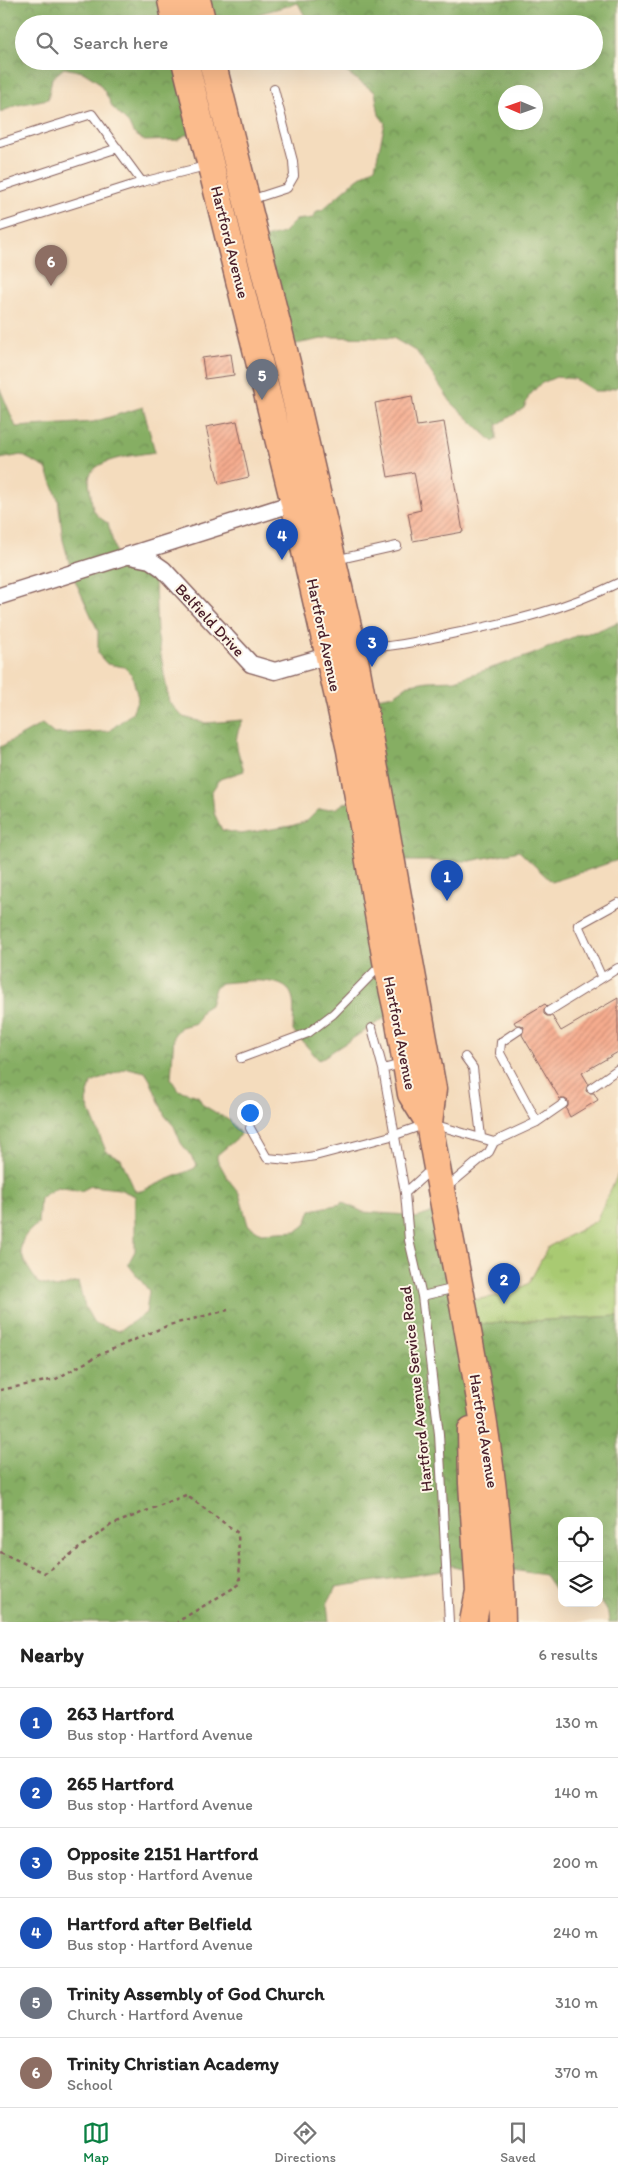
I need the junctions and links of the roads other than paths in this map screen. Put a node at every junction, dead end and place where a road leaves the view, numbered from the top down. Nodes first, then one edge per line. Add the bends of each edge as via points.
1 (171, 0) edge
2 (197, 0) edge
3 (174, 15) edge
4 (201, 15) edge
5 (187, 70) edge
6 (214, 70) edge
7 (274, 88) dead end
8 (0, 143) edge
9 (118, 148) junction
10 (211, 165) junction
11 (142, 182) junction
12 (0, 187) edge
13 (246, 202) junction
14 (0, 227) edge
15 (294, 503) junction
16 (397, 546) dead end
17 (129, 556) junction
18 (333, 560) junction
19 (618, 583) edge
20 (0, 596) edge
21 (353, 648) junction
22 (328, 656) junction
23 (618, 903) edge
24 (386, 961) junction
25 (618, 968) edge
26 (602, 978) junction
27 (549, 1011) dead end
28 (372, 1028) dead end
29 (519, 1030) dead end
30 (466, 1057) dead end
31 (241, 1058) dead end
32 (394, 1066) junction
33 (618, 1069) edge
34 (591, 1088) dead end
35 (563, 1104) dead end
36 (536, 1122) junction
37 (429, 1123) junction
38 (250, 1128) dead end
39 (395, 1135) junction
40 (481, 1137) junction
41 (494, 1142) junction
42 (439, 1180) junction
43 (405, 1193) junction
44 (458, 1287) junction
45 (422, 1296) junction
46 (469, 1345) junction
47 (449, 1622) edge
48 (473, 1622) edge
49 (502, 1622) edge

1 - 3 highway
2 - 4 highway
5 - 10 highway, Hartford Avenue
6 - 13 highway, Hartford Avenue
7 - 13 lane via 294,176 287,188
8 - 9 lane via 92,114
9 - 11 lane
9 - 12 lane
10 - 11 lane
10 - 15 highway, Hartford Avenue
11 - 14 lane
13 - 18 highway, Hartford Avenue
15 - 17 street
15 - 22 highway, Hartford Avenue
16 - 18 lane
17 - 20 street
17 - 22 street, Belfield Drive via 150,560 163,569 250,664 275,671
18 - 21 highway, Hartford Avenue
19 - 21 lane via 571,604 518,621 386,648
21 - 22 street, Belfield Drive
21 - 37 highway, Hartford Avenue via 433,1090
22 - 24 highway, Hartford Avenue via 350,750
23 - 26 lane via 578,925
24 - 31 lane via 333,1014 308,1032
24 - 32 highway, Hartford Avenue via 397,1011
25 - 26 lane
26 - 27 lane
28 - 32 lane, Hartford Avenue Service Road
29 - 36 lane via 501,1042 500,1053
30 - 40 lane via 473,1068
32 - 37 highway, Hartford Avenue
32 - 39 lane, Hartford Avenue Service Road
33 - 34 lane
35 - 36 lane
36 - 41 lane
37 - 39 lane
37 - 40 lane
37 - 42 highway, Hartford Avenue
38 - 39 lane via 267,1158 282,1159 315,1156
39 - 43 lane, Hartford Avenue Service Road
40 - 41 lane
41 - 42 lane via 489,1152
42 - 43 lane via 426,1174
42 - 44 highway, Hartford Avenue
43 - 45 lane, Hartford Avenue Service Road via 409,1240
44 - 45 lane
44 - 46 highway, Hartford Avenue
45 - 47 lane, Hartford Avenue Service Road via 438,1434
46 - 48 highway via 478,1590
46 - 49 highway, Hartford Avenue via 496,1507

